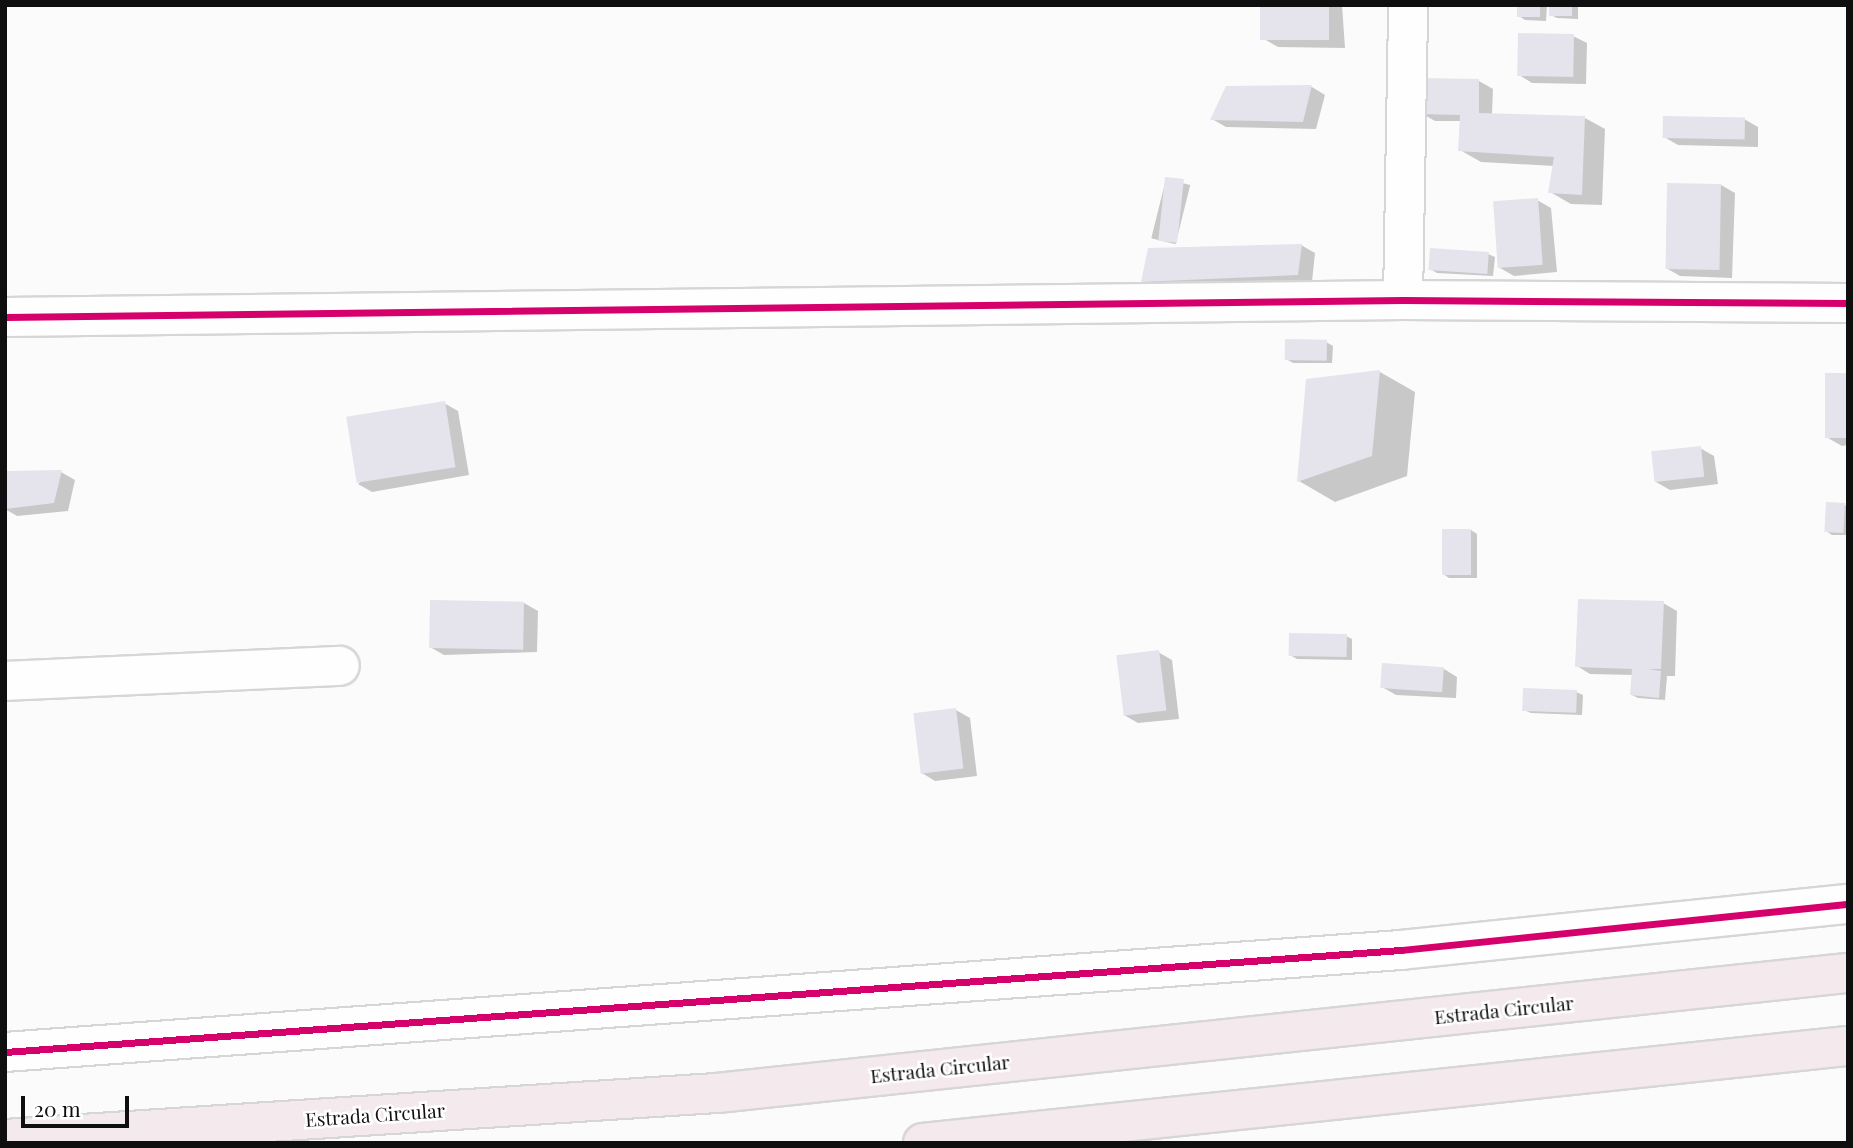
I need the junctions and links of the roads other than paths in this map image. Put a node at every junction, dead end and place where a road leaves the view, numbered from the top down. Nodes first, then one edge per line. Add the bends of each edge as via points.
1 (1408, 5) edge
2 (1403, 300) junction
3 (1848, 303) edge
4 (5, 317) edge
5 (340, 666) dead end
6 (5, 681) edge
7 (1848, 904) edge
8 (1848, 973) edge
9 (1848, 1046) edge
10 (5, 1052) edge
11 (18, 1138) edge
12 (923, 1143) edge

1 - 2 street
2 - 3 street
2 - 4 street
5 - 6 street
7 - 10 street via 1401,950
8 - 11 main road, Estrada Circular via 717,1093
9 - 12 main road

